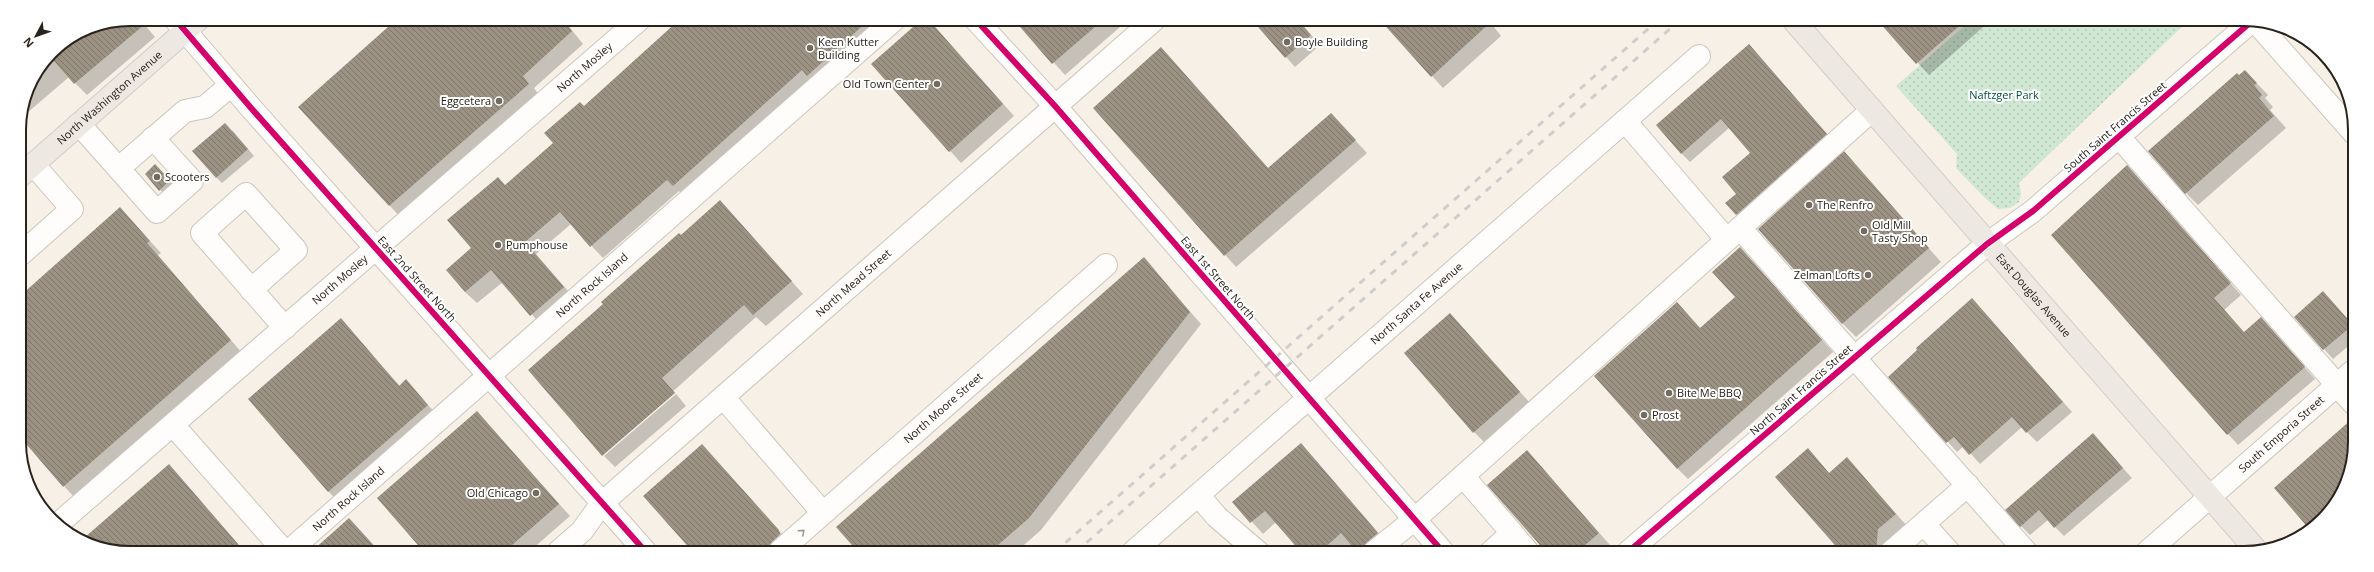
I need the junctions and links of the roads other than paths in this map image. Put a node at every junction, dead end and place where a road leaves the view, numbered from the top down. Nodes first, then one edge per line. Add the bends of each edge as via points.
1 (183, 26) edge
2 (188, 26) edge
3 (632, 26) edge
4 (887, 26) edge
5 (982, 26) edge
6 (1147, 26) edge
7 (1798, 26) edge
8 (2246, 26) edge
9 (2261, 27) edge
10 (1699, 56) dead end
11 (231, 85) junction
12 (1055, 106) junction
13 (1872, 110) junction
14 (1625, 121) junction
15 (79, 124) junction
16 (2348, 126) edge
17 (2118, 137) junction
18 (153, 138) junction
19 (119, 168) junction
20 (26, 170) edge
21 (1733, 234) junction
22 (1987, 244) junction
23 (376, 249) junction
24 (26, 250) edge
25 (1106, 265) dead end
26 (251, 290) dead end
27 (285, 328) junction
28 (1855, 357) junction
29 (489, 375) junction
30 (2348, 375) edge
31 (2336, 385) junction
32 (723, 397) junction
33 (1310, 398) junction
34 (2348, 398) edge
35 (173, 425) junction
36 (1463, 476) junction
37 (1968, 485) junction
38 (1198, 495) junction
39 (2210, 497) junction
40 (602, 503) junction
41 (823, 513) junction
42 (1415, 519) junction
43 (62, 521) edge
44 (1924, 524) junction
45 (1512, 533) junction
46 (280, 546) edge
47 (295, 546) edge
48 (565, 546) edge
49 (641, 546) edge
50 (786, 546) edge
51 (1140, 546) edge
52 (1251, 546) edge
53 (1381, 546) edge
54 (1438, 546) edge
55 (1498, 546) edge
56 (1523, 546) edge
57 (1635, 546) edge
58 (1898, 546) edge
59 (1944, 546) edge
60 (2021, 546) edge
61 (2154, 546) edge
62 (2252, 546) edge

1 - 15 main road, North Washington Avenue
2 - 11 street, East 2nd Street North
3 - 23 street, North Mosley
4 - 29 street, North Rock Island
5 - 12 street, East 1st Street North
6 - 12 street, North Mead Street
7 - 13 main road, East Douglas Avenue
8 - 17 street, South Saint Francis Street
9 - 16 street
10 - 14 street, North Santa Fe Avenue
11 - 18 street via 205,106 185,111
11 - 23 street, East 2nd Street North
12 - 32 street, North Mead Street
12 - 33 street, East 1st Street North
13 - 21 street
13 - 22 main road, East Douglas Avenue
14 - 21 street
14 - 33 street, North Santa Fe Avenue
15 - 19 street
15 - 20 main road, North Washington Avenue
17 - 22 street, South Saint Francis Street via 2033,211
17 - 31 street
18 - 19 street
18 - 19 street via 192,181 157,212
20 - 24 street via 72,209
21 - 28 street
21 - 36 street
22 - 28 street, North Saint Francis Street
22 - 39 main road, East Douglas Avenue
23 - 27 street, North Mosley
23 - 29 street, East 2nd Street North
25 - 41 street, North Moore Street
26 - 27 street
27 - 35 street, North Mosley
28 - 37 street
28 - 57 street, North Saint Francis Street
29 - 40 street, East 2nd Street North
29 - 47 street, North Rock Island
30 - 31 street, South Emporia Street
31 - 34 street
31 - 39 street, South Emporia Street
32 - 40 street, North Mead Street
32 - 41 street
33 - 38 street, North Santa Fe Avenue
33 - 42 street, East 1st Street North
35 - 43 street, North Mosley
35 - 46 street
36 - 42 street
36 - 45 street
37 - 44 street
37 - 60 street
38 - 51 street, North Santa Fe Avenue
38 - 52 street via 1217,517
39 - 61 street, South Emporia Street
39 - 62 main road, East Douglas Avenue
40 - 48 street, North Mead Street via 582,531
40 - 49 street, East 2nd Street North
50 -> 41 street, North Moore Street
42 - 53 street
42 - 54 street, East 1st Street North
44 - 58 street
44 - 59 street
45 - 55 street
45 - 56 street

